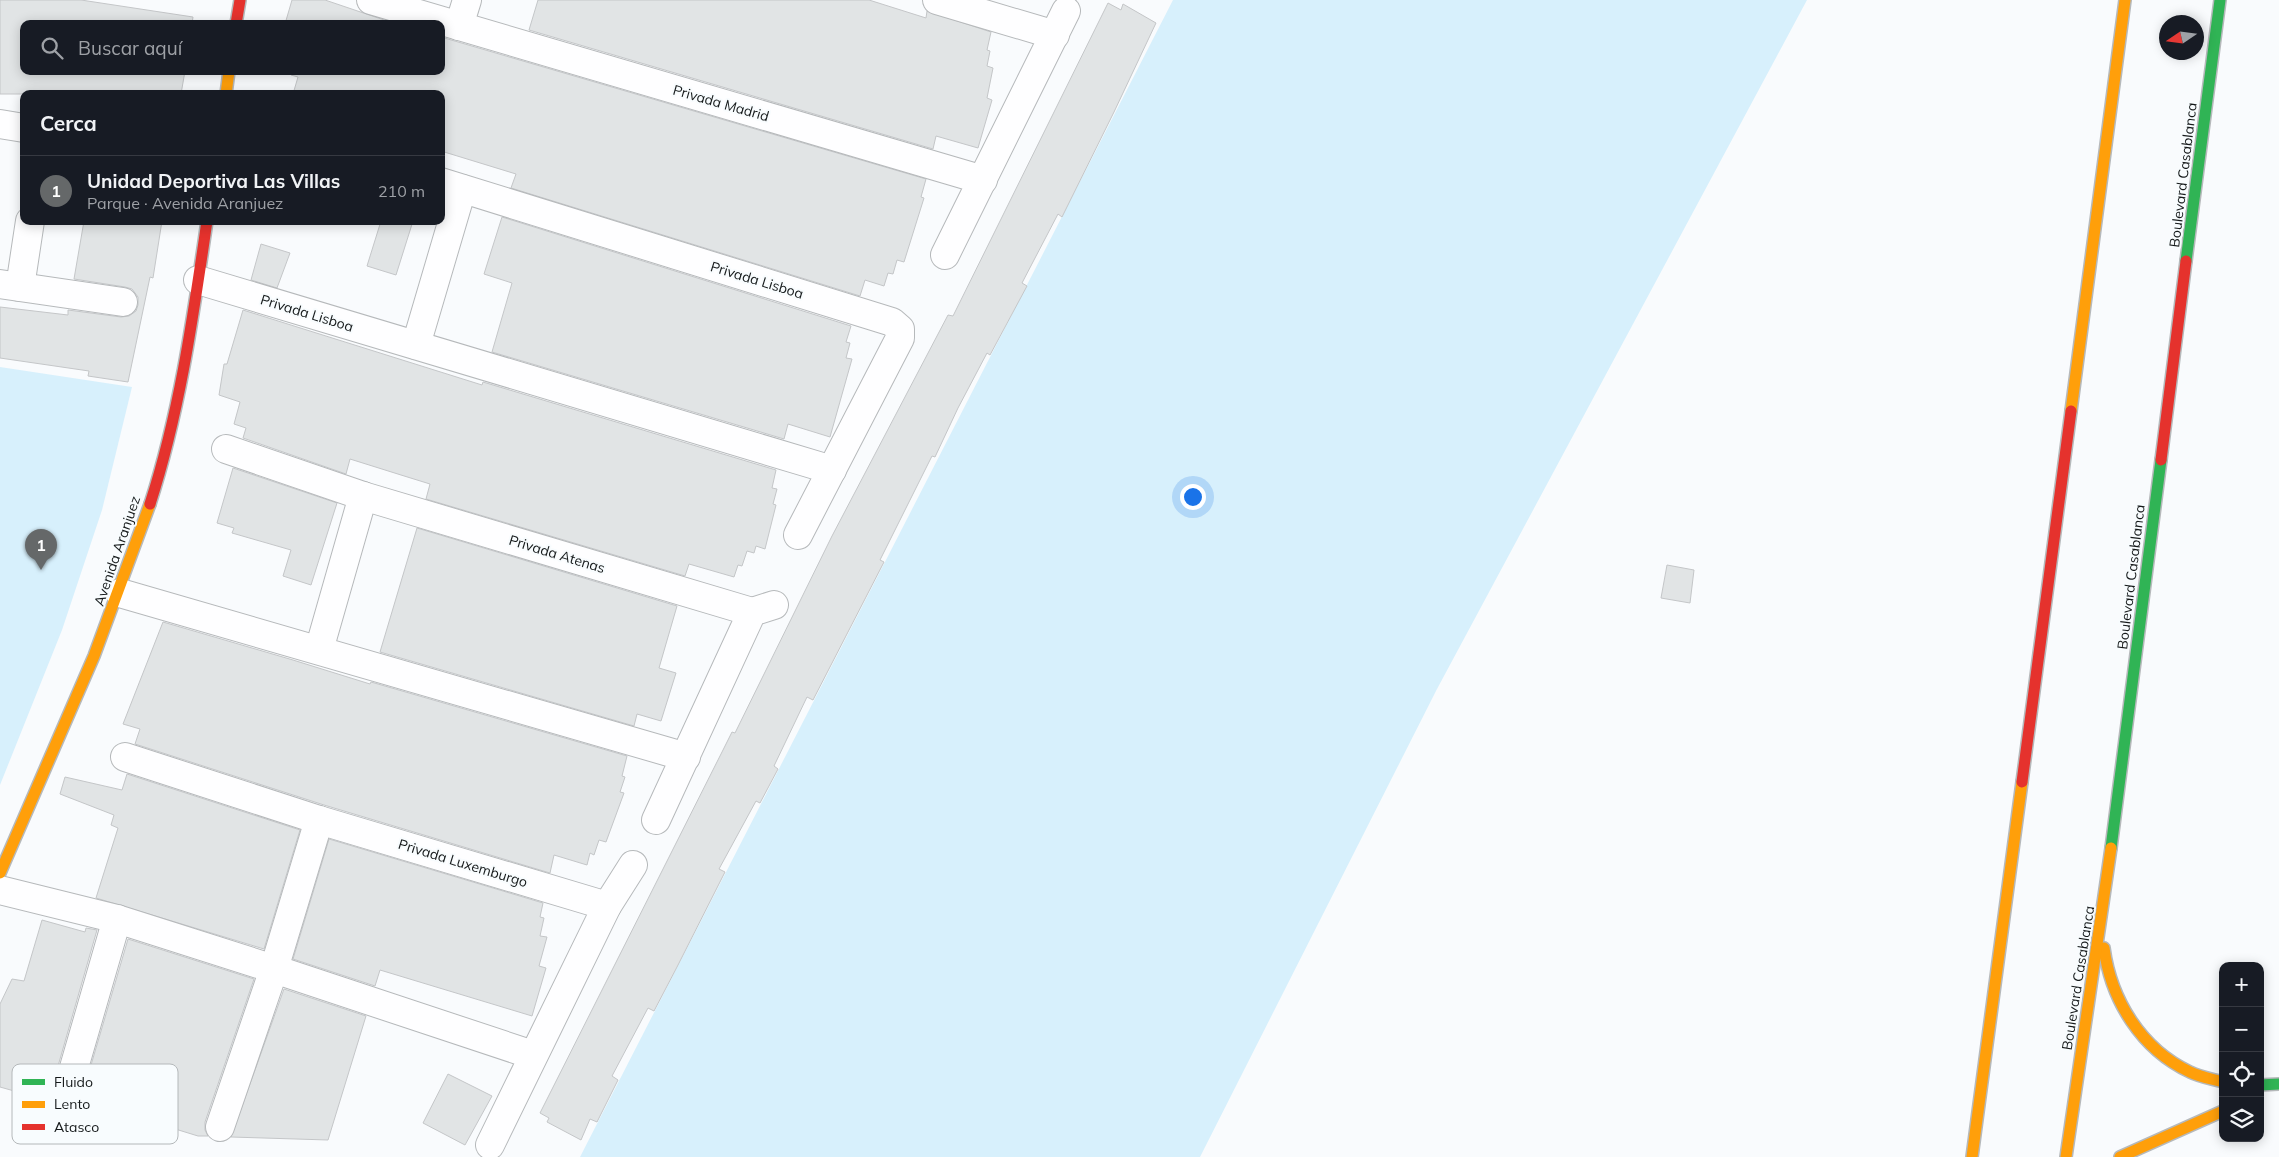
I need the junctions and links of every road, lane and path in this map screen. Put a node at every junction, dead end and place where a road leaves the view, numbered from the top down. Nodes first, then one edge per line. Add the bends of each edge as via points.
1 (240, 0) edge
2 (370, 0) edge
3 (467, 0) edge
4 (937, 0) edge
5 (2124, 0) edge
6 (2220, 0) edge
7 (237, 20) edge
8 (438, 20) edge
9 (445, 22) edge
10 (459, 26) junction
11 (228, 75) edge
12 (227, 90) edge
13 (0, 124) edge
14 (20, 127) edge
15 (983, 180) junction
16 (452, 185) edge
17 (445, 216) edge
18 (29, 225) edge
19 (206, 225) edge
20 (443, 225) edge
21 (945, 256) dead end
22 (198, 280) junction
23 (10, 286) edge
24 (123, 302) dead end
25 (416, 346) junction
26 (226, 449) dead end
27 (832, 470) junction
28 (363, 496) junction
29 (798, 535) dead end
30 (120, 593) junction
31 (319, 650) junction
32 (125, 757) dead end
33 (686, 757) junction
34 (319, 820) junction
35 (656, 820) dead end
36 (633, 865) dead end
37 (0, 873) edge
38 (0, 890) edge
39 (607, 906) junction
40 (2102, 917) junction
41 (117, 919) junction
42 (274, 968) junction
43 (533, 1055) junction
44 (75, 1064) edge
45 (2219, 1081) edge
46 (2264, 1085) edge
47 (2279, 1085) edge
48 (2264, 1092) edge
49 (2219, 1113) edge
50 (220, 1127) dead end
51 (490, 1145) dead end
52 (1972, 1157) edge
53 (2066, 1157) edge
54 (2120, 1157) edge

1 - 7 main road
2 - 8 street, Privada Madrid
3 - 10 street
4 - 15 street via 1061,23
5 - 52 main road
6 - 40 main road, Boulevard Casablanca
9 - 10 street, Privada Madrid
10 - 15 street, Privada Madrid
11 - 12 main road
13 - 14 street
15 - 21 street
16 - 17 street, Privada Lisboa
16 - 27 street, Privada Lisboa via 892,322 900,329 900,338
18 - 23 street
19 - 22 main road, Avenida Aranjuez
20 - 25 street, Privada Lisboa
22 - 25 street, Privada Lisboa
22 - 30 main road, Avenida Aranjuez via 171,432
23 - 24 street
25 - 27 street, Privada Lisboa
26 - 28 street, Privada Atenas
27 - 29 street, Privada Lisboa
28 - 31 street
28 - 33 street, Privada Atenas via 763,608
30 - 31 street
30 - 37 main road, Avenida Aranjuez
31 - 33 street
32 - 34 street, Privada Luxemburgo
33 - 35 street, Privada Atenas
34 - 39 street, Privada Luxemburgo
34 - 42 street
36 - 39 street
38 - 41 street
39 - 43 street
40 - 45 main road via 2104,964 2121,1008 2150,1046 2189,1072
40 - 53 main road, Boulevard Casablanca
41 - 42 street
41 - 44 street
42 - 43 street
42 - 50 street
43 - 51 street
46 - 47 main road
47 - 48 main road
49 - 54 main road

